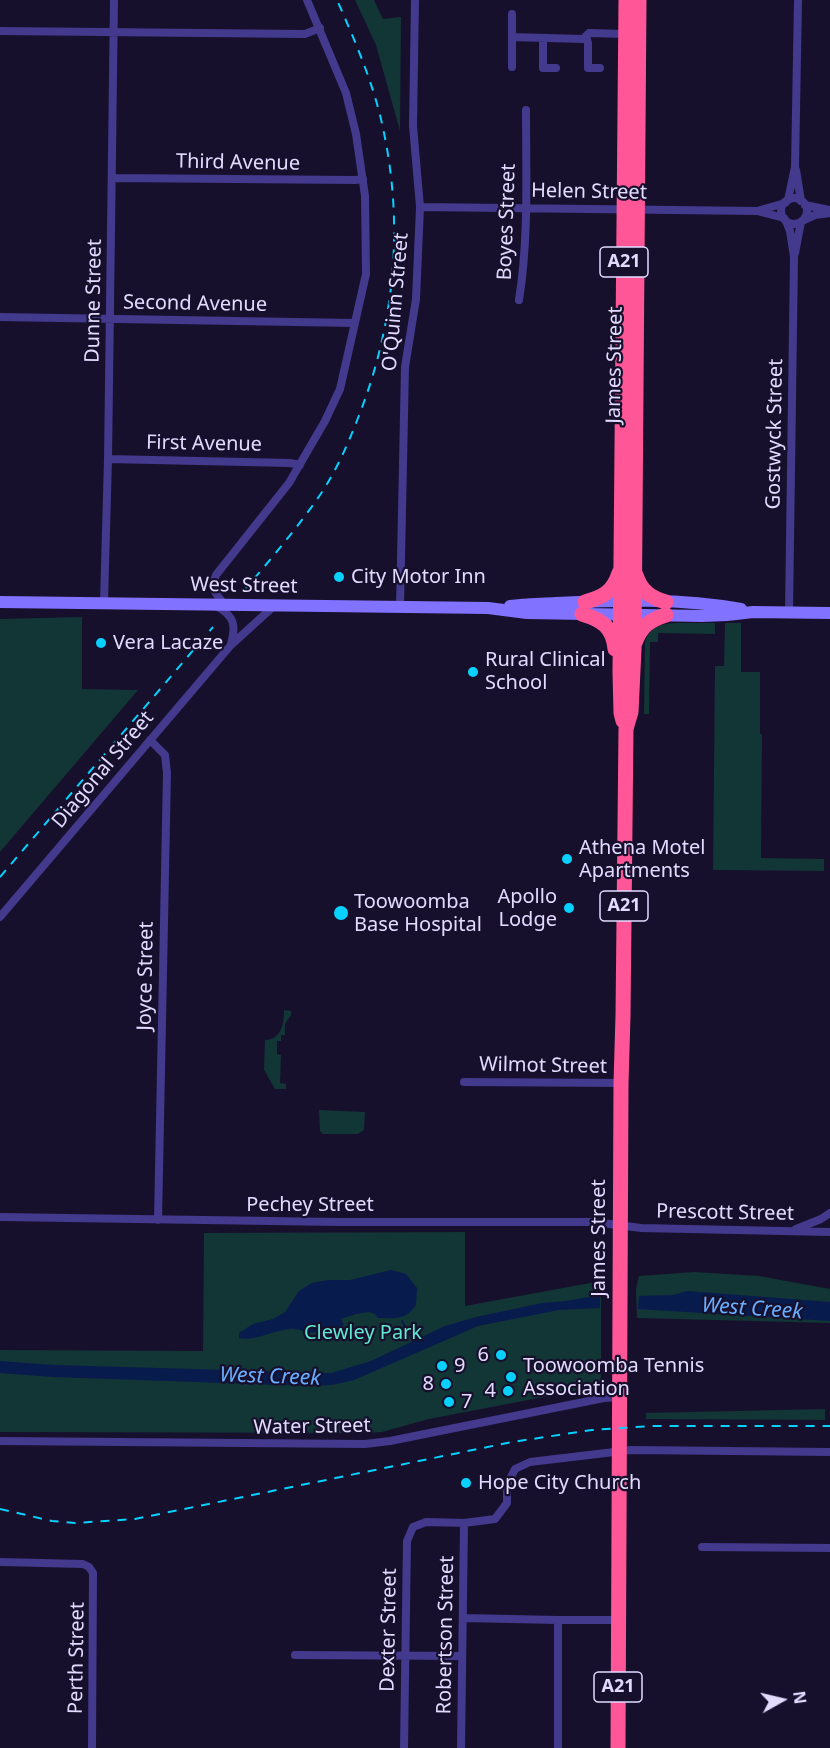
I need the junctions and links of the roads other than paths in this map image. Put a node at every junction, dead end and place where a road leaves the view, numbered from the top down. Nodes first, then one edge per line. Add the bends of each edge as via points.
1 (114, 0) edge
2 (308, 0) edge
3 (415, 0) edge
4 (626, 0) edge
5 (639, 0) edge
6 (798, 0) edge
7 (512, 14) dead end
8 (320, 28) junction
9 (0, 31) edge
10 (113, 32) junction
11 (626, 34) junction
12 (586, 36) junction
13 (512, 37) junction
14 (543, 38) junction
15 (512, 67) dead end
16 (556, 68) dead end
17 (600, 68) dead end
18 (526, 110) dead end
19 (795, 167) junction
20 (112, 178) junction
21 (363, 179) junction
22 (786, 202) junction
23 (803, 203) junction
24 (420, 207) junction
25 (526, 207) junction
26 (631, 209) junction
27 (757, 211) junction
28 (830, 212) edge
29 (785, 220) junction
30 (803, 221) junction
31 (794, 257) junction
32 (519, 300) dead end
33 (0, 317) edge
34 (110, 319) junction
35 (354, 323) junction
36 (108, 459) junction
37 (300, 465) junction
38 (628, 567) junction
39 (0, 602) edge
40 (104, 602) junction
41 (219, 605) junction
42 (273, 606) junction
43 (400, 607) junction
44 (584, 608) junction
45 (627, 608) junction
46 (666, 609) junction
47 (789, 612) junction
48 (830, 613) edge
49 (231, 645) junction
50 (634, 649) junction
51 (620, 672) junction
52 (626, 729) junction
53 (150, 740) junction
54 (0, 917) edge
55 (464, 1082) dead end
56 (621, 1083) junction
57 (830, 1213) edge
58 (0, 1217) edge
59 (158, 1220) junction
60 (619, 1225) junction
61 (793, 1230) junction
62 (830, 1232) edge
63 (620, 1397) junction
64 (0, 1441) edge
65 (620, 1452) junction
66 (830, 1452) edge
67 (464, 1523) junction
68 (702, 1547) dead end
69 (830, 1548) edge
70 (0, 1562) edge
71 (463, 1618) junction
72 (558, 1620) junction
73 (618, 1620) junction
74 (296, 1655) dead end
75 (406, 1656) junction
76 (462, 1656) junction
77 (92, 1748) edge
78 (404, 1748) edge
79 (461, 1748) edge
80 (558, 1748) edge
81 (618, 1748) edge

1 - 10 street, Dunne Street
2 - 8 street
3 - 24 street, O'Quinn Street via 413,126
4 - 11 highway, James Street / A21
5 - 26 highway, James Street / A21
6 - 19 street
7 - 13 street
8 - 10 street via 305,34
8 - 21 street via 346,93
9 - 10 street
10 - 20 street, Dunne Street
11 - 12 street
11 - 26 highway, James Street / A21
12 - 14 street
12 - 17 street via 588,68
13 - 14 street
13 - 15 street
14 - 16 street via 543,68
18 - 25 street, Boyes Street
19 - 22 street
19 - 23 street
20 - 21 street, Third Avenue
20 - 34 street, Dunne Street
21 - 35 street via 366,274
22 - 23 street via 796,199
22 - 27 street, Helen Street
22 - 29 street via 782,211
23 - 28 street
23 - 30 street via 807,212
24 - 25 street, Helen Street
24 - 43 street, O'Quinn Street via 416,299 405,367
25 - 26 street, Helen Street
25 - 32 street, Boyes Street
26 - 27 street, Helen Street
26 - 38 highway, James Street / A21
27 - 29 street, Helen Street
28 - 30 street
29 - 30 street via 794,224
29 - 31 street, Gostwyck Street
30 - 31 street, Gostwyck Street
31 - 47 street, Gostwyck Street
33 - 34 street, Second Avenue
34 - 35 street, Second Avenue
34 - 36 street, Dunne Street
35 - 37 street via 340,389
36 - 37 street, First Avenue
36 - 40 street, Dunne Street
37 - 41 street via 216,575 213,587
38 - 44 highway via 610,592
38 - 45 highway, James Street / A21
38 - 46 highway via 645,592
39 - 40 main road, West Street
40 - 41 main road, West Street
41 - 42 main road, West Street
41 - 49 street via 235,627
42 - 43 main road, West Street
42 - 49 street, Diagonal Street
43 - 44 main road, West Street via 488,608 522,604
44 - 45 main road, West Street
44 - 51 highway via 611,631
45 - 46 main road, West Street
45 - 50 highway, James Street / A21
45 - 51 highway, James Street / A21
46 - 47 main road, West Street via 728,615
46 - 50 highway via 644,625
47 - 48 main road, West Street
49 - 53 street, Diagonal Street
50 - 52 highway, James Street / A21 via 631,712
51 - 52 highway, James Street / A21 via 621,713
52 - 56 highway, James Street / A21
53 - 54 street, Diagonal Street
53 - 59 street, Joyce Street via 165,755 167,772
55 - 56 street, Wilmot Street
56 - 60 highway, James Street / A21
57 - 61 street
58 - 59 street, Pechey Street
59 - 60 street, Pechey Street via 594,1221
60 - 61 street, Prescott Street
60 - 63 highway, James Street / A21
61 - 62 street, Prescott Street
63 - 64 street, Water Street via 365,1444
63 - 65 highway, James Street / A21
65 - 66 street
65 - 67 street via 530,1462 515,1469 507,1485 507,1503 495,1519
65 - 73 highway, James Street / A21
67 - 71 street, Robertson Street
67 - 75 street, Dexter Street via 426,1522 413,1527 407,1541
68 - 69 street
70 - 77 street, Perth Street via 86,1565 94,1576
71 - 72 street
71 - 76 street, Robertson Street
72 - 73 street
72 - 80 street
73 - 81 highway, James Street / A21
74 - 75 street
75 - 76 street
75 - 78 street, Dexter Street
76 - 79 street, Robertson Street

